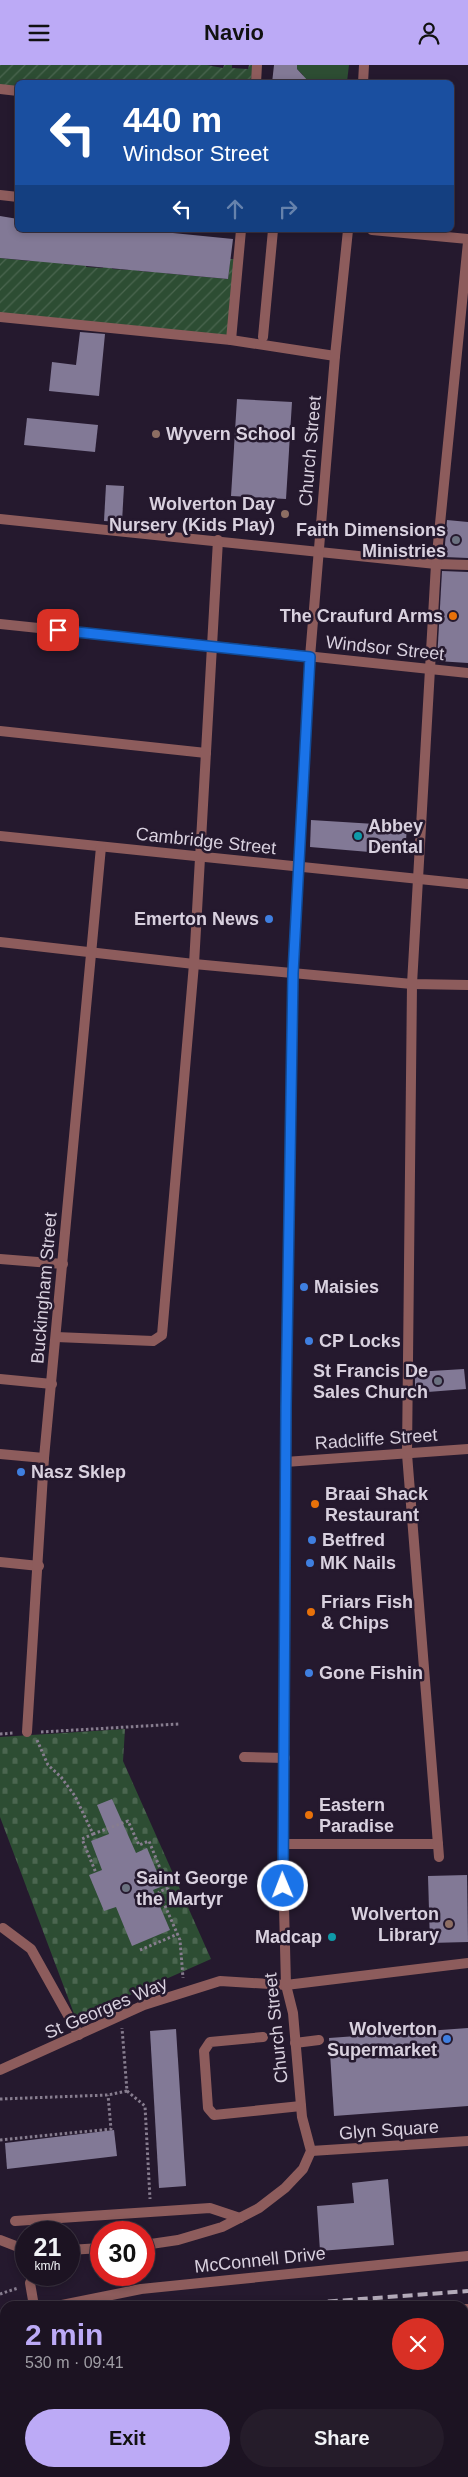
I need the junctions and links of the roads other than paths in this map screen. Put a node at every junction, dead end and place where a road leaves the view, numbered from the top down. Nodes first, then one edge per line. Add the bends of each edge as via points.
1 (257, 65) edge
2 (364, 65) edge
3 (256, 80) edge
4 (362, 80) edge
5 (0, 89) edge
6 (15, 91) edge
7 (0, 195) edge
8 (15, 197) edge
9 (241, 232) edge
10 (273, 232) edge
11 (348, 232) edge
12 (391, 232) edge
13 (468, 240) edge
14 (0, 317) edge
15 (263, 337) dead end
16 (231, 340) junction
17 (334, 356) junction
18 (0, 519) edge
19 (218, 541) junction
20 (318, 552) junction
21 (436, 564) junction
22 (468, 565) edge
23 (0, 624) edge
24 (211, 646) junction
25 (310, 657) junction
26 (430, 670) junction
27 (468, 673) edge
28 (0, 731) edge
29 (206, 753) junction
30 (0, 836) edge
31 (101, 847) junction
32 (200, 857) junction
33 (299, 867) junction
34 (418, 880) junction
35 (468, 884) edge
36 (0, 942) edge
37 (92, 951) junction
38 (194, 964) junction
39 (293, 973) junction
40 (412, 984) junction
41 (468, 985) edge
42 (0, 1259) edge
43 (63, 1264) junction
44 (56, 1337) junction
45 (0, 1379) edge
46 (52, 1384) junction
47 (468, 1449) edge
48 (0, 1454) edge
49 (407, 1454) junction
50 (44, 1458) junction
51 (285, 1462) junction
52 (0, 1562) edge
53 (39, 1566) junction
54 (30, 1732) road end
55 (244, 1757) dead end
56 (285, 1758) junction
57 (283, 1844) junction
58 (438, 1844) junction
59 (439, 1857) dead end
60 (2, 1928) dead end
61 (468, 1963) edge
62 (286, 1985) junction
63 (80, 2035) junction
64 (263, 2037) dead end
65 (319, 2040) dead end
66 (295, 2043) junction
67 (0, 2070) edge
68 (301, 2106) junction
69 (468, 2141) edge
70 (311, 2151) junction
71 (240, 2218) junction
72 (15, 2221) dead end
73 (0, 2240) edge
74 (155, 2243) edge
75 (15, 2246) edge
76 (468, 2256) edge
77 (33, 2286) edge
78 (34, 2301) edge
79 (82, 2301) edge

1 - 3 street
2 - 4 street
5 - 6 street
7 - 8 street
9 - 16 street
10 - 15 street
11 - 17 street, Church Street
12 - 13 street
13 - 21 street
14 - 16 street
16 - 17 street
17 - 20 street, Church Street
18 - 19 street
19 - 20 street
19 - 24 street
20 - 21 street
20 - 25 street, Church Street
21 - 22 street
21 - 26 street
23 - 24 street, Windsor Street
24 - 25 street, Windsor Street
24 - 29 street
25 - 26 street, Windsor Street
25 - 33 street, Church Street
26 - 27 street, Windsor Street
26 - 34 street
28 - 29 street
29 - 32 street
30 - 31 street, Cambridge Street
31 - 32 street, Cambridge Street
31 - 37 street, Buckingham Street
32 - 33 street, Cambridge Street
32 - 38 street
33 - 34 street, Cambridge Street
33 - 39 street, Church Street
34 - 35 street, Cambridge Street
34 - 40 street
36 - 37 street
37 - 38 street
37 - 43 street, Buckingham Street
38 - 39 street
38 - 44 street via 162,1335 152,1341
39 - 40 street
39 - 51 street, Church Street
40 - 41 street
40 - 49 street
42 - 43 street
43 - 44 street, Buckingham Street
44 - 46 street, Buckingham Street
45 - 46 street
46 - 50 street, Buckingham Street
47 - 49 street, Radcliffe Street
48 - 50 street
49 - 51 street, Radcliffe Street
49 - 58 street
50 - 53 street, Buckingham Street
51 - 56 street, Church Street
52 - 53 street
53 - 54 street, Buckingham Street
55 - 56 street
56 - 57 street, Church Street
57 - 58 street
57 - 62 street, Church Street
58 - 59 street
60 - 63 street via 31,1949
61 - 62 street, St Georges Way
62 - 63 street, St Georges Way via 220,1981 121,2015
62 - 66 street, Church Street via 293,2013
63 - 67 street, St Georges Way
64 - 68 street via 207,2045 204,2051 208,2108 214,2115
65 - 66 street
66 - 68 street, Church Street
68 - 70 street, Church Street
69 - 70 street, Glyn Square
70 - 71 street via 303,2169 285,2188 260,2208
71 - 72 street via 210,2208
71 - 74 street via 222,2227
73 - 75 street
76 - 79 street, McConnell Drive via 141,2289
77 - 78 street

